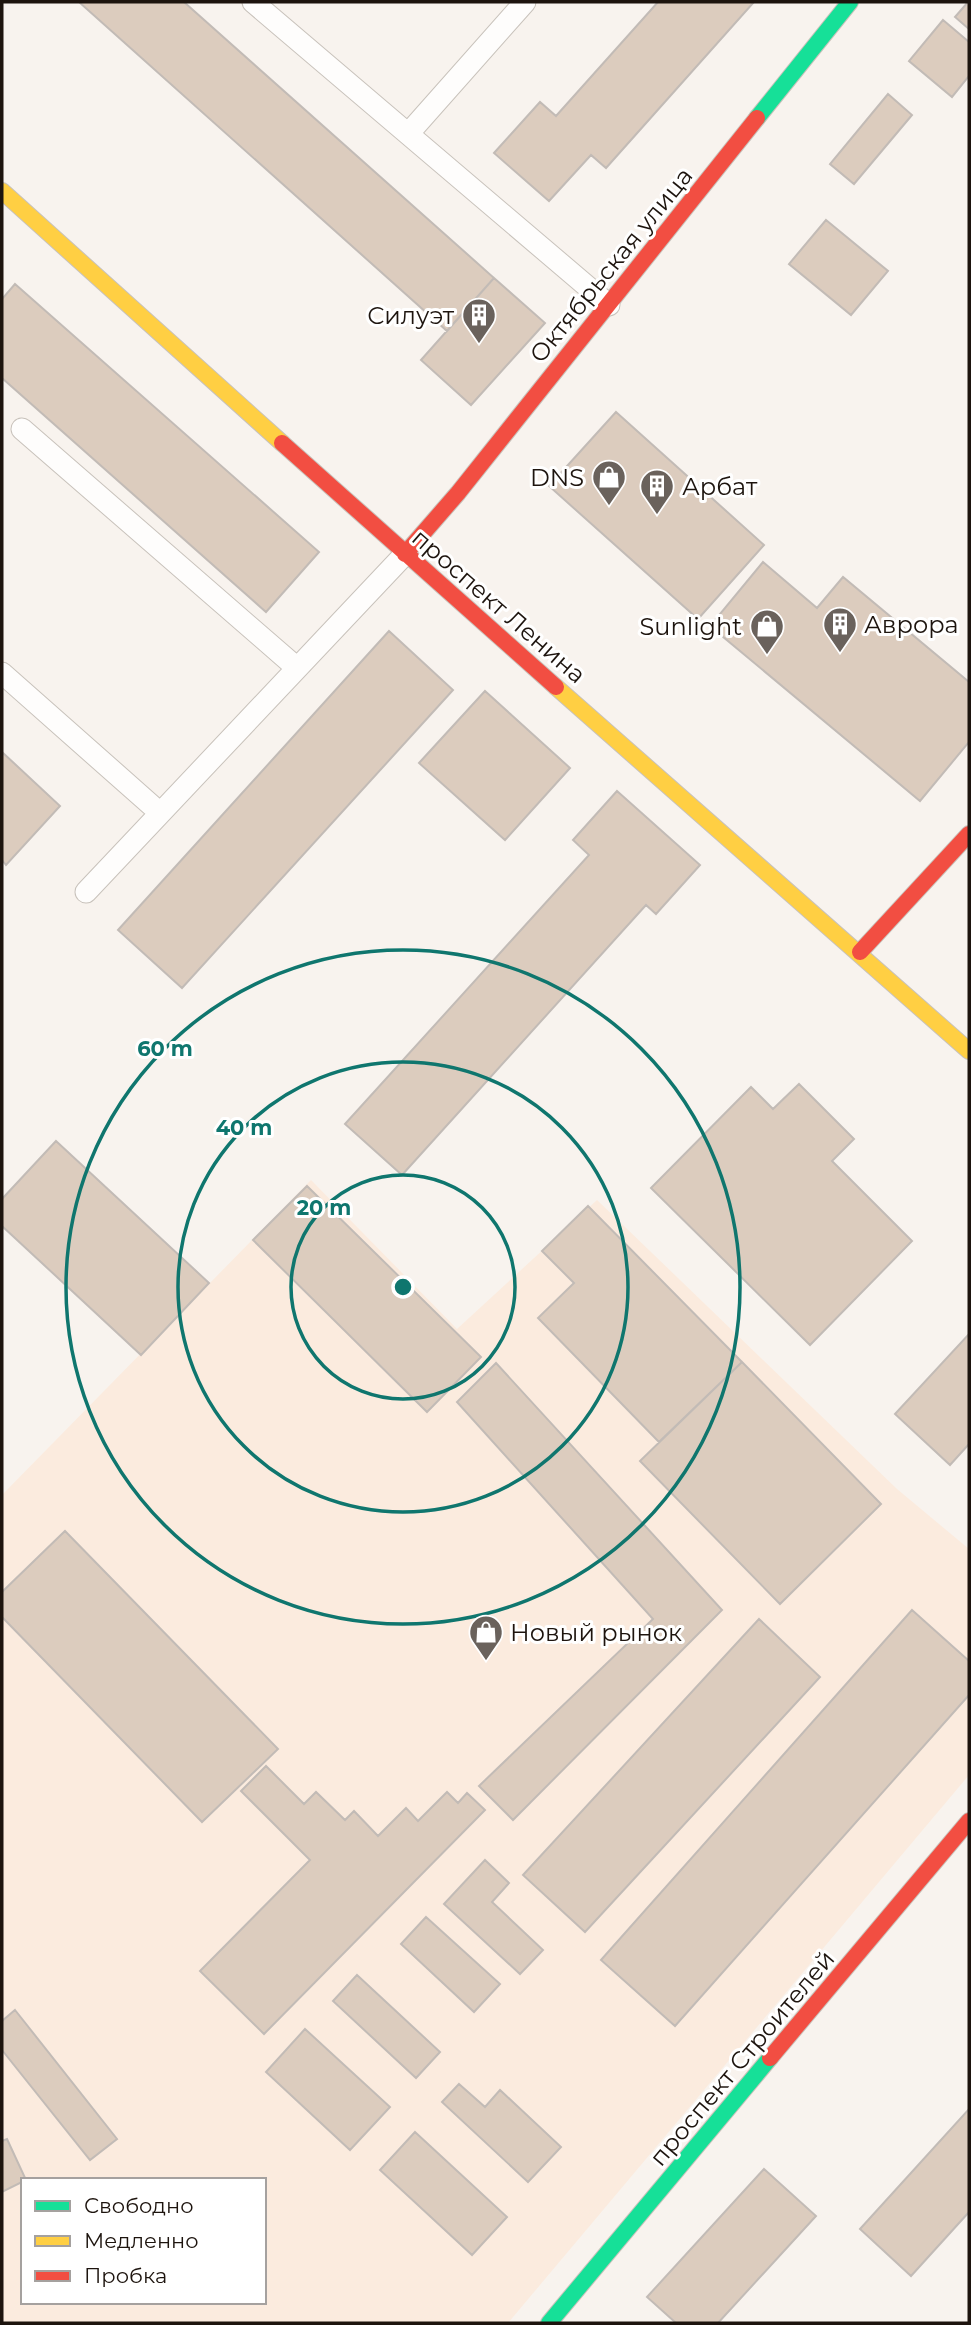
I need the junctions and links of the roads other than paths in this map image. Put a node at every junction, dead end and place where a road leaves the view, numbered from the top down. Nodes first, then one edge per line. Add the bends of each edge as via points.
1 (253, 2) edge
2 (525, 2) edge
3 (850, 2) edge
4 (408, 134) junction
5 (2, 191) edge
6 (608, 305) junction
7 (22, 429) dead end
8 (405, 554) junction
9 (297, 668) junction
10 (2, 673) edge
11 (159, 811) junction
12 (969, 834) edge
13 (86, 892) dead end
14 (860, 952) junction
15 (969, 1051) edge
16 (969, 1821) edge
17 (549, 2323) edge

1 - 4 lane
2 - 4 lane
3 - 6 street, Октябрьская улица
4 - 6 lane
5 - 8 street, проспект Ленина
6 - 8 street, Октябрьская улица
7 - 9 lane
8 - 9 lane
8 - 14 street, проспект Ленина
9 - 11 lane
10 - 11 lane
11 - 13 lane
12 - 14 street
14 - 15 street, проспект Ленина
16 - 17 street, проспект Строителей

